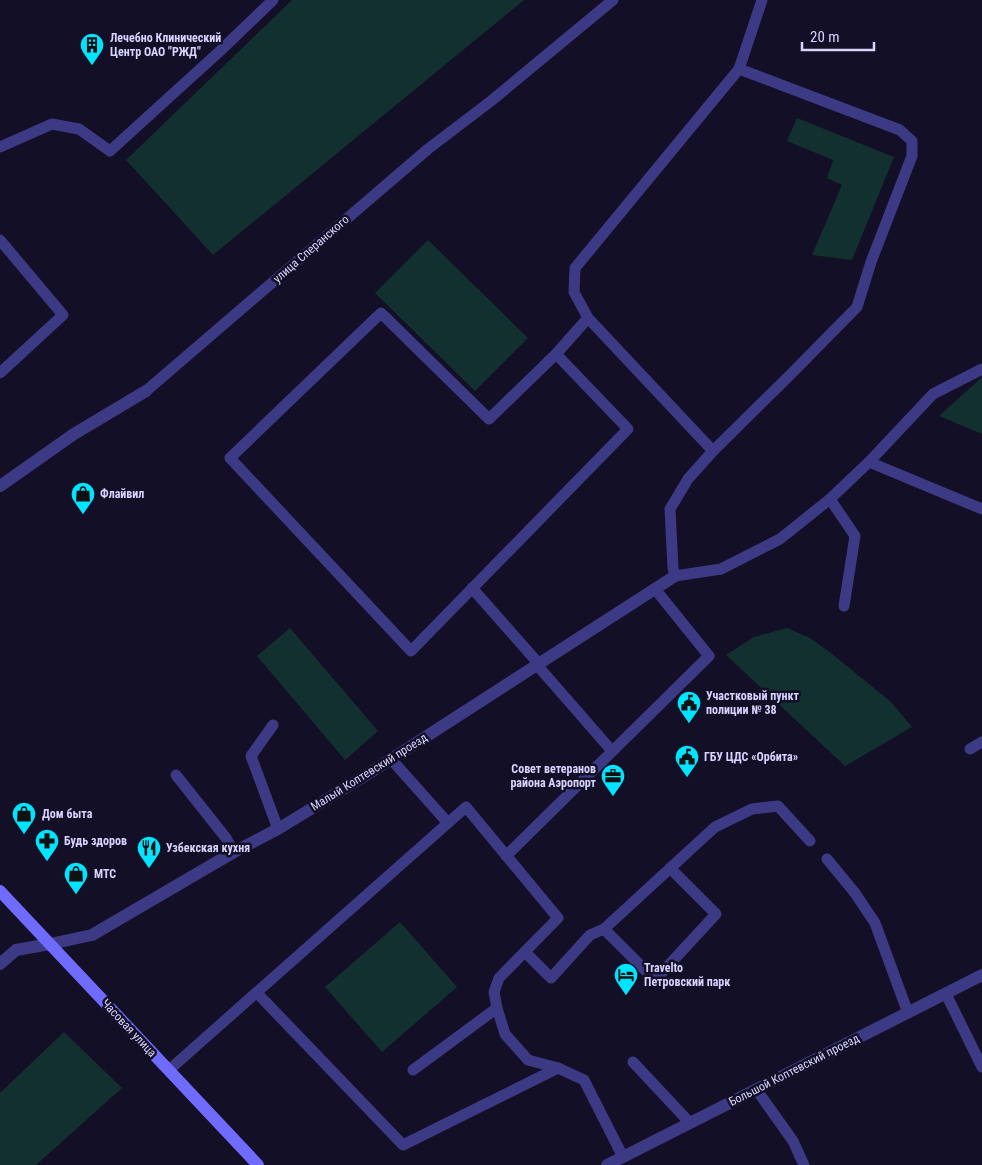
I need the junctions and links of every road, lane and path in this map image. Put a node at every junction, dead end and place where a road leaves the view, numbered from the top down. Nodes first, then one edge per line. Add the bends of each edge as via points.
1 (273, 0) edge
2 (613, 0) edge
3 (762, 0) edge
4 (739, 69) junction
5 (0, 148) edge
6 (0, 240) edge
7 (588, 318) junction
8 (556, 354) junction
9 (982, 369) edge
10 (0, 372) edge
11 (146, 390) joint
12 (713, 451) junction
13 (869, 462) junction
14 (0, 486) edge
15 (830, 499) junction
16 (982, 509) edge
17 (675, 576) junction
18 (472, 588) junction
19 (655, 589) junction
20 (844, 606) dead end
21 (538, 664) junction
22 (273, 724) dead end
23 (982, 742) edge
24 (970, 749) dead end
25 (612, 752) junction
26 (391, 759) junction
27 (176, 775) dead end
28 (448, 823) junction
29 (278, 828) junction
30 (810, 841) dead end
31 (234, 852) junction
32 (506, 856) junction
33 (827, 860) dead end
34 (670, 868) junction
35 (0, 891) edge
36 (604, 929) junction
37 (50, 944) junction
38 (525, 952) junction
39 (0, 964) edge
40 (982, 975) edge
41 (257, 993) junction
42 (946, 994) junction
43 (497, 1008) junction
44 (908, 1013) junction
45 (633, 1062) dead end
46 (982, 1067) edge
47 (558, 1068) junction
48 (169, 1070) junction
49 (413, 1070) dead end
50 (756, 1089) junction
51 (690, 1123) junction
52 (623, 1157) junction
53 (258, 1165) edge
54 (607, 1165) edge
55 (804, 1165) edge

1 - 5 lane via 110,150 78,129 52,124
2 - 11 lane, улица Сперанского via 428,149
3 - 4 lane
4 - 7 lane via 576,268 574,292
4 - 12 lane via 900,130 912,141 912,156 857,307
6 - 10 lane via 62,315
7 - 8 lane
7 - 12 lane
8 - 18 lane via 628,429
8 - 18 lane via 490,419 381,313 230,458 410,651
9 - 13 lane via 933,394
11 - 14 street, улица Сперанского via 74,434
12 - 17 lane via 688,479 670,509
13 - 15 lane
13 - 16 lane
15 - 17 lane via 780,539 730,564
15 - 20 lane via 855,536
17 - 19 street, Малый Коптевский проезд
18 - 21 lane
19 - 21 street, Малый Коптевский проезд
19 - 25 lane via 709,656
21 - 25 lane
21 - 26 street, Малый Коптевский проезд
22 - 29 lane via 251,756
23 - 24 lane
25 - 32 lane
26 - 28 lane
26 - 29 street, Малый Коптевский проезд
27 - 31 lane
28 - 32 lane via 466,807
28 - 41 lane
29 - 31 street, Малый Коптевский проезд
30 - 34 lane via 778,806 752,809 716,827
31 - 37 street, Малый Коптевский проезд via 92,935
32 - 38 lane via 558,918
33 - 44 lane via 875,923
34 - 36 lane
34 - 36 lane via 716,914 655,980
35 - 37 street, Часовая улица
36 - 38 lane via 590,935 551,978
37 - 39 street, Малый Коптевский проезд via 16,950
37 - 48 street, Часовая улица
38 - 43 lane via 500,978 494,992
40 - 42 street, Большой Коптевский проезд
41 - 47 lane via 403,1145
41 - 48 lane
42 - 44 street, Большой Коптевский проезд
42 - 46 lane
43 - 47 lane via 505,1034 528,1060
43 - 49 lane
44 - 50 street, Большой Коптевский проезд
45 - 51 lane
47 - 52 lane via 584,1080
48 - 53 street, Часовая улица
50 - 51 street, Большой Коптевский проезд
50 - 55 lane via 793,1141
51 - 52 street, Большой Коптевский проезд
52 - 54 street, Большой Коптевский проезд

